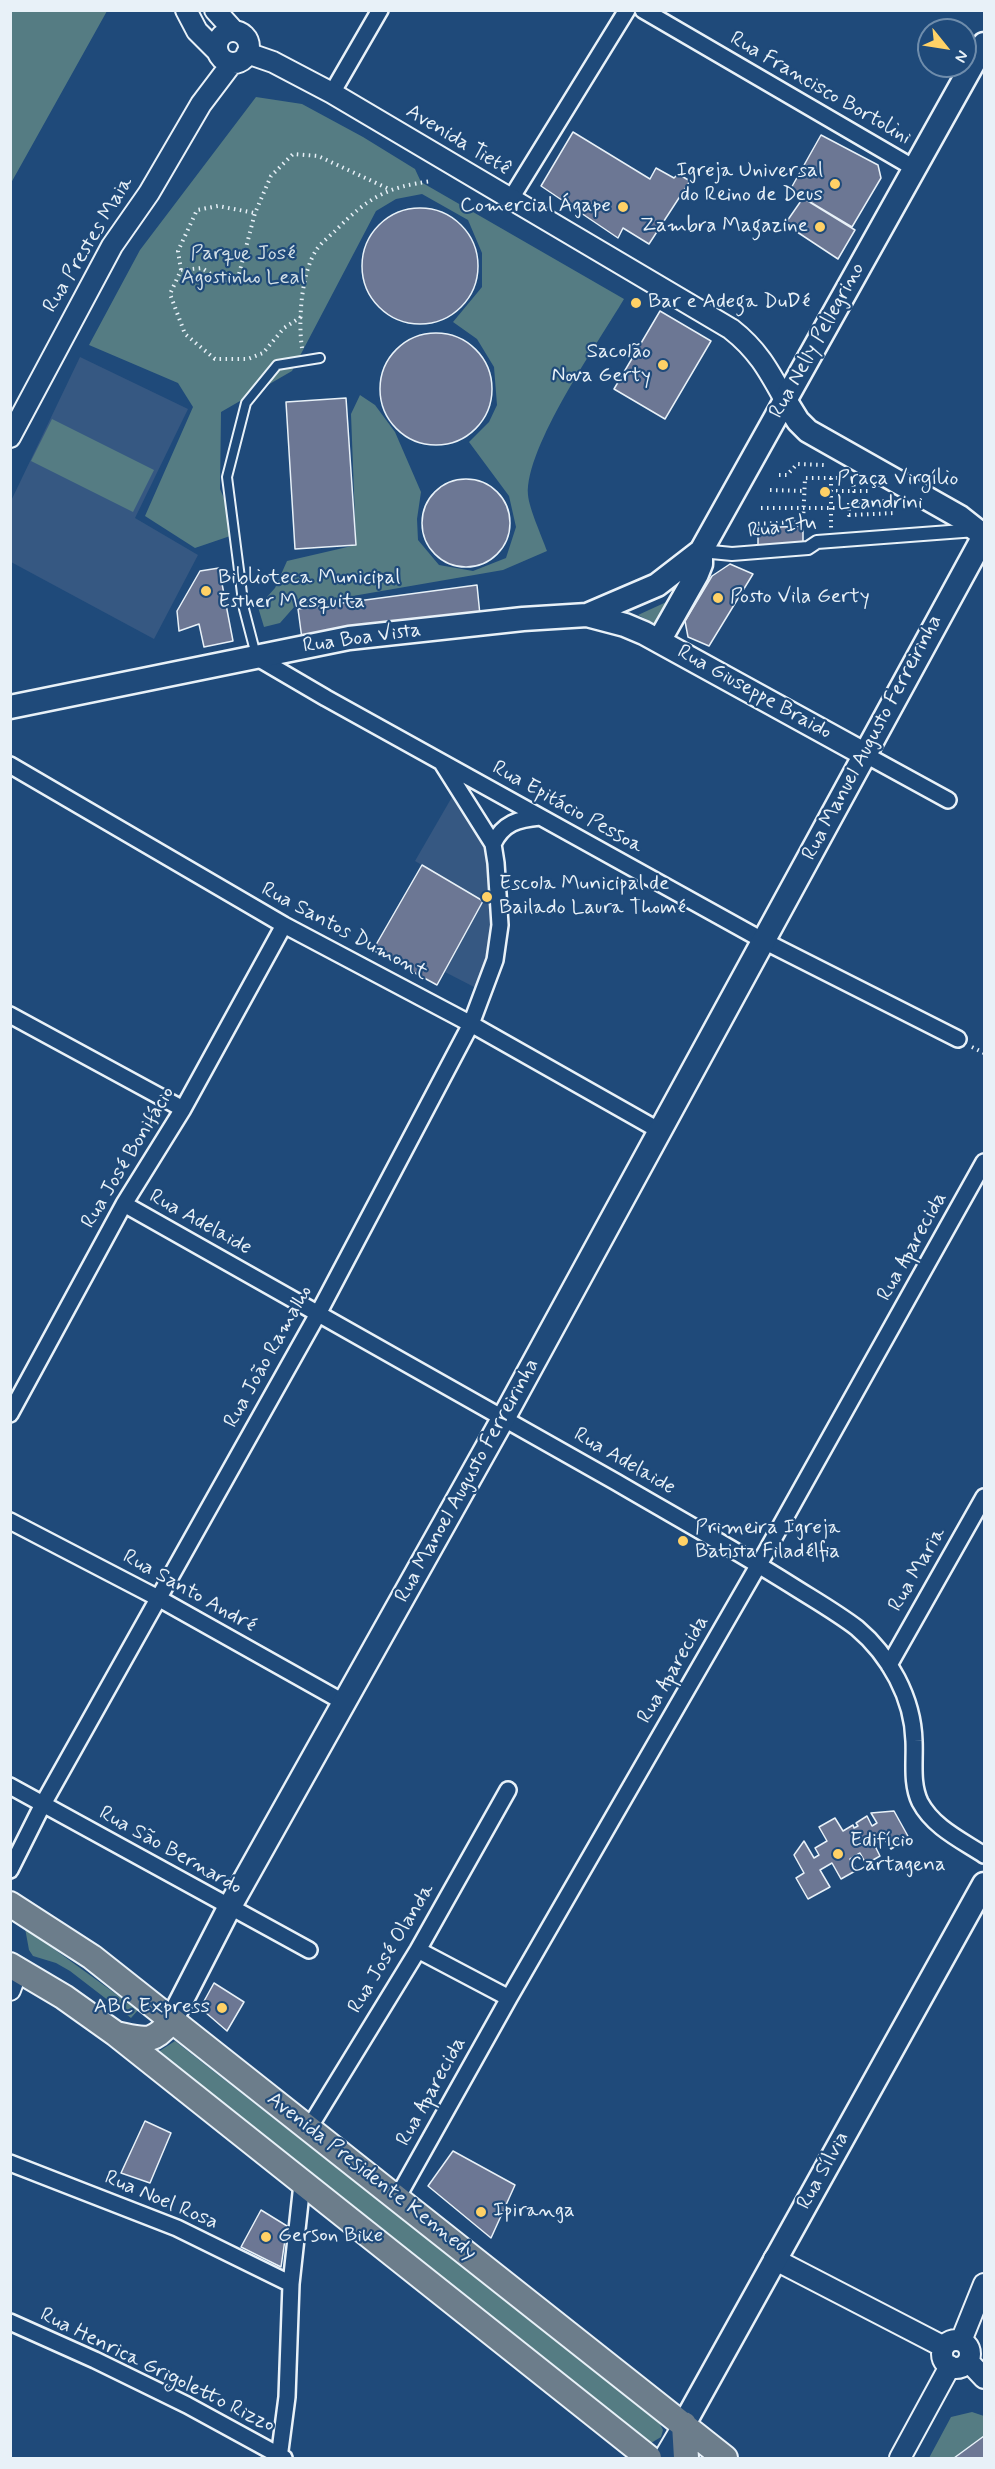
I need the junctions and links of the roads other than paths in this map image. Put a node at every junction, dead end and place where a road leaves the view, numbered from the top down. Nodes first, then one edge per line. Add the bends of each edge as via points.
1 (186, 10) edge
2 (215, 10) edge
3 (380, 10) edge
4 (627, 10) edge
5 (642, 10) edge
6 (984, 44) edge
7 (233, 49) junction
8 (332, 93) junction
9 (914, 168) junction
10 (510, 200) junction
11 (320, 358) dead end
12 (784, 400) junction
13 (10, 436) edge
14 (982, 534) edge
15 (700, 551) junction
16 (587, 615) junction
17 (659, 641) junction
18 (256, 657) junction
19 (10, 707) edge
20 (864, 754) junction
21 (442, 763) junction
22 (10, 765) edge
23 (948, 800) dead end
24 (540, 817) junction
25 (493, 844) junction
26 (284, 925) junction
27 (764, 941) junction
28 (10, 1015) edge
29 (471, 1024) junction
30 (958, 1039) dead end
31 (183, 1109) junction
32 (660, 1131) junction
33 (984, 1162) edge
34 (124, 1204) junction
35 (319, 1312) junction
36 (10, 1414) edge
37 (504, 1417) junction
38 (984, 1497) edge
39 (10, 1521) edge
40 (759, 1564) junction
41 (158, 1598) junction
42 (889, 1665) junction
43 (345, 1703) junction
44 (10, 1786) edge
45 (508, 1790) dead end
46 (43, 1804) junction
47 (984, 1855) edge
48 (10, 1870) edge
49 (984, 1884) edge
50 (10, 1904) edge
51 (229, 1908) junction
52 (309, 1950) dead end
53 (418, 1950) junction
54 (12, 1969) edge
55 (509, 1998) junction
56 (171, 2021) junction
57 (116, 2034) junction
58 (309, 2128) junction
59 (10, 2163) edge
60 (302, 2184) junction
61 (398, 2198) junction
62 (774, 2259) junction
63 (291, 2284) junction
64 (984, 2284) edge
65 (10, 2322) edge
66 (953, 2344) junction
67 (959, 2364) junction
68 (984, 2378) edge
69 (684, 2424) junction
70 (281, 2458) edge
71 (649, 2458) edge
72 (664, 2458) edge
73 (686, 2458) edge
74 (725, 2458) edge
75 (900, 2458) edge

1 - 7 street, Avenida Tietê via 197,32
2 - 7 street
3 - 8 street
4 - 10 street
5 - 9 street, Rua Francisco Bortolini
6 - 9 main road, Rua Nelly Pellegrino
7 - 8 street, Avenida Tietê via 267,60
7 - 13 street, Rua Prestes Maia via 148,194 112,246
8 - 10 street, Avenida Tietê
9 - 12 main road, Rua Nelly Pellegrino
10 - 12 street, Avenida Tietê via 731,329 760,356
11 - 18 lane via 277,365 246,404 227,477 244,609
12 - 14 main road via 808,431 960,517
12 - 15 main road, Rua Nelly Pellegrino
14 - 15 street, Rua Itu via 817,542 808,548 743,553
14 - 20 main road, Rua Manuel Augusto Ferreirinha
15 - 16 main road, Rua Boa Vista via 657,585
15 - 17 main road, Rua Nelly Pellegrino via 697,574
16 - 17 main road, Rua Giuseppe Braido via 624,625
16 - 18 main road, Rua Boa Vista via 349,638
17 - 20 main road, Rua Giuseppe Braido
18 - 19 main road, Rua Boa Vista
18 - 21 street, Rua Epitácio Pessoa
20 - 23 street, Rua Giuseppe Braido
20 - 27 main road, Rua Manuel Augusto Ferreirinha
21 - 24 street, Rua Epitácio Pessoa
21 - 25 street, Rua João Ramalho
22 - 26 street, Rua Santos Dumont
24 - 25 street via 505,826
24 - 27 street, Rua Epitácio Pessoa
25 - 29 street, Rua João Ramalho via 500,925 495,960
26 - 29 street, Rua Santos Dumont
26 - 31 street, Rua José Bonifácio
27 - 30 street, Rua Epitácio Pessoa
27 - 32 main road, Rua Manoel Augusto Ferreirinha
28 - 31 street
29 - 32 street, Rua Santos Dumont
29 - 35 street, Rua João Ramalho
31 - 34 street, Rua José Bonifácio
32 - 37 main road, Rua Manoel Augusto Ferreirinha
33 - 40 street, Rua Aparecida
34 - 35 street, Rua Adelaide
34 - 36 street, Rua José Bonifácio
35 - 37 street, Rua Adelaide
35 - 41 street, Rua João Ramalho
37 - 40 street, Rua Adelaide
37 - 43 main road, Rua Manoel Augusto Ferreirinha
38 - 42 street, Rua Maria
39 - 41 street, Rua Santo André
40 - 42 street, Rua Adelaide via 847,1620
40 - 55 street, Rua Aparecida
41 - 43 street, Rua Santo André
41 - 46 street, Rua João Ramalho
42 - 47 street, Rua Adelaide via 909,1708 915,1788 920,1802 944,1829
43 - 51 main road, Rua Manoel Augusto Ferreirinha
44 - 46 street, Rua São Bernardo
45 - 53 street, Rua José Olanda
46 - 48 street, Rua João Ramalho
46 - 51 street, Rua São Bernardo
49 - 62 main road, Rua Sílvia
50 - 56 main road, Avenida Presidente Kennedy via 92,1957
51 - 52 street, Rua São Bernardo
51 - 56 main road, Rua Manoel Augusto Ferreirinha
53 - 55 street
53 - 58 street, Rua José Olanda
54 - 57 main road via 64,1997
55 - 61 street, Rua Aparecida
56 - 57 main road via 160,2035 146,2040
56 - 58 main road, Avenida Presidente Kennedy
57 - 60 main road
58 - 61 main road, Avenida Presidente Kennedy
59 - 63 street, Rua Noel Rosa via 177,2228
60 - 63 street
60 - 71 main road
61 - 69 main road, Avenida Presidente Kennedy
62 - 66 street
62 - 69 main road, Rua Sílvia
63 - 70 street
64 - 66 street
65 - 70 street, Rua Henrica Grigoletto Rizzo via 176,2400
66 - 67 street via 943,2358
67 - 68 street
67 - 75 street
69 - 72 street, Rua Sílvia
69 - 73 main road
69 - 74 main road, Avenida Presidente Kennedy

